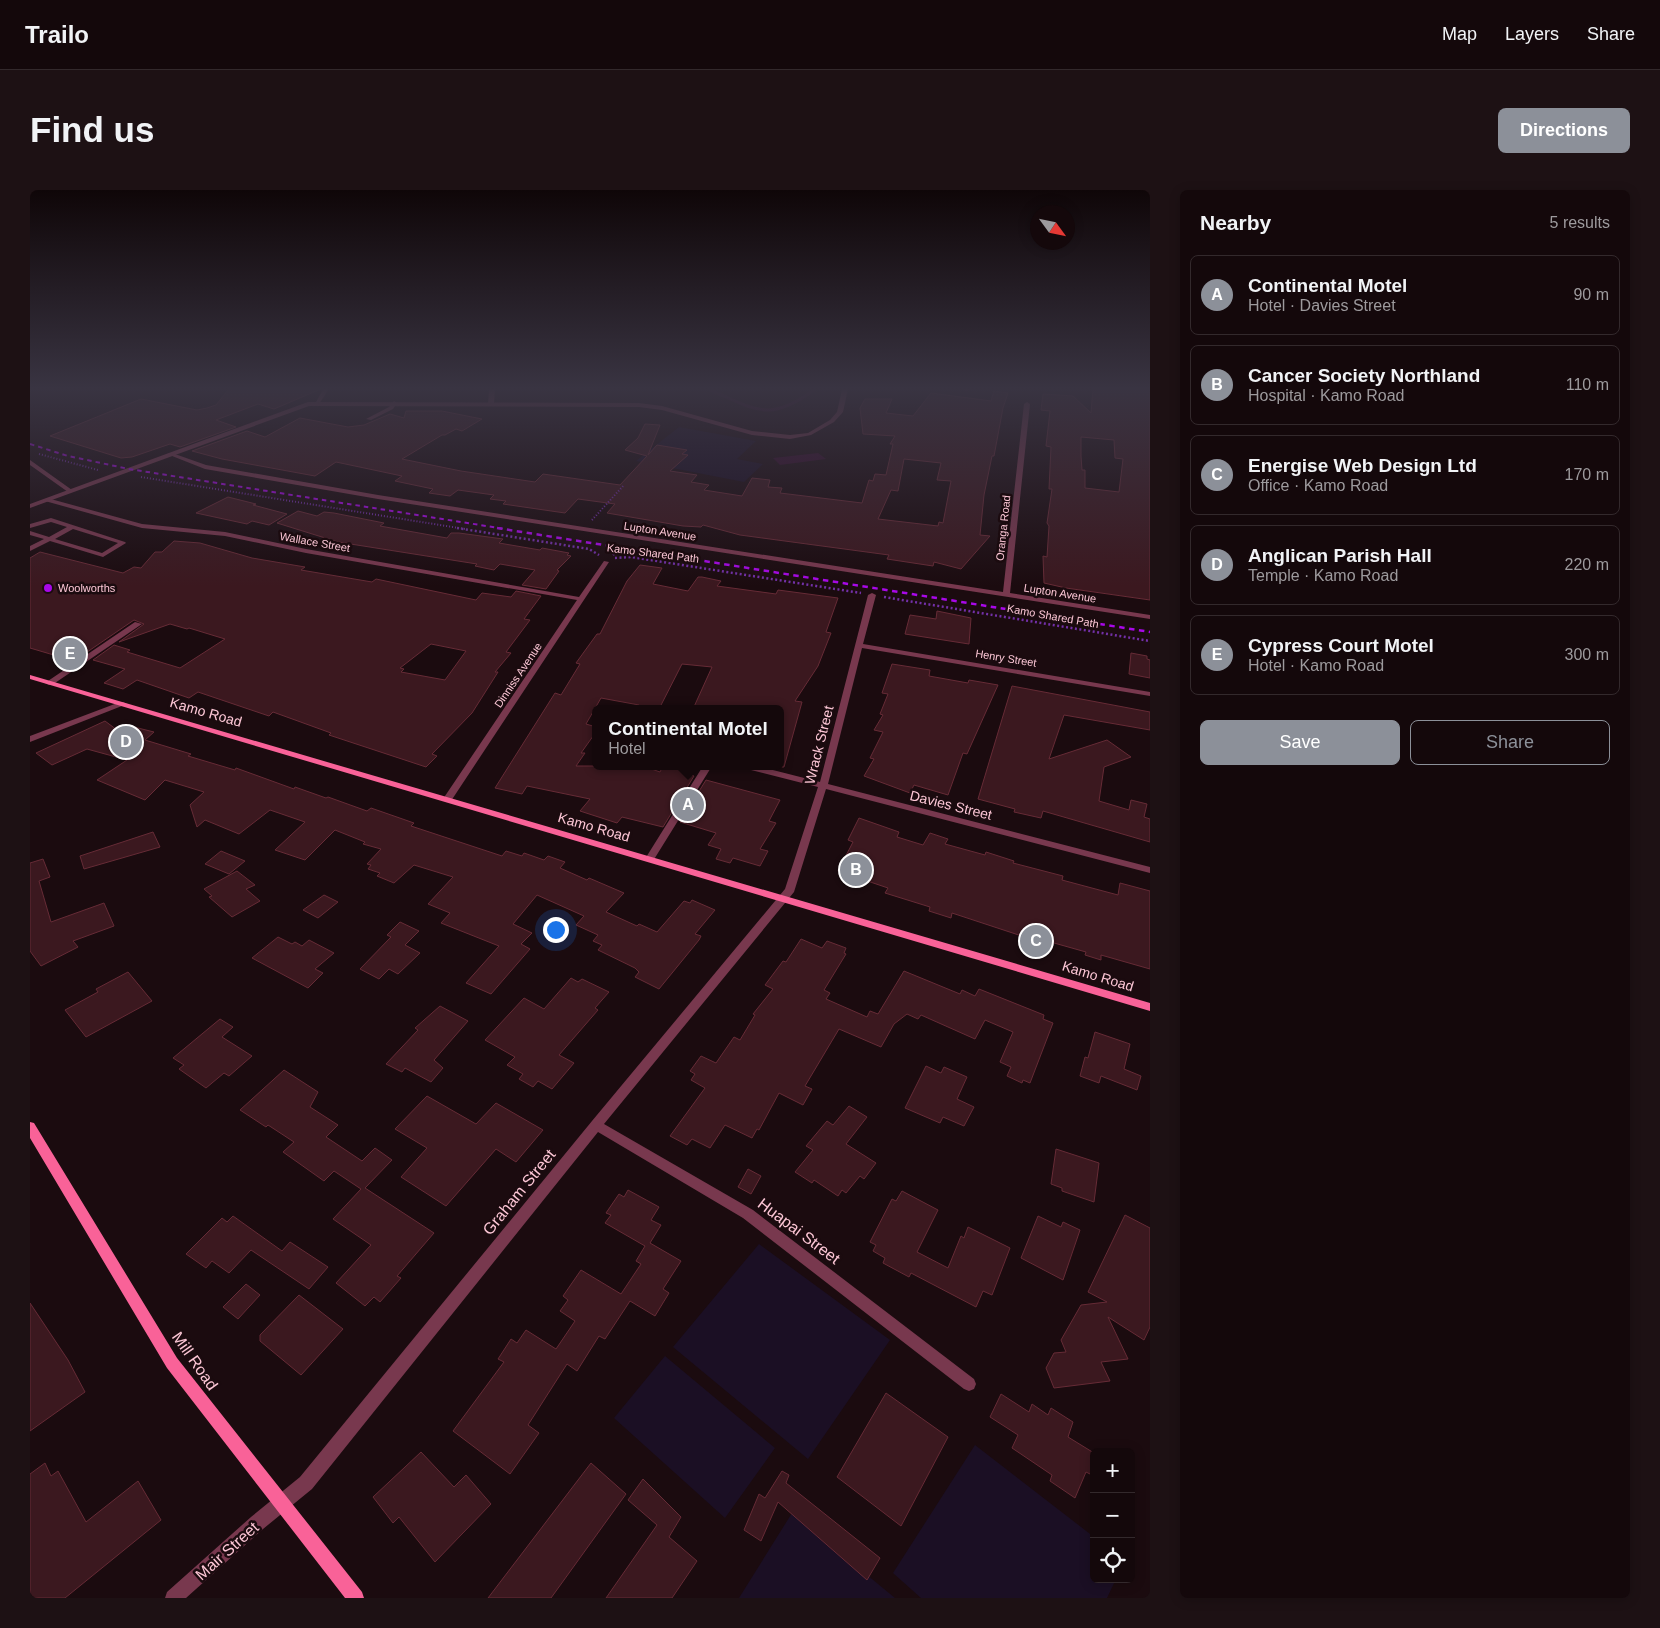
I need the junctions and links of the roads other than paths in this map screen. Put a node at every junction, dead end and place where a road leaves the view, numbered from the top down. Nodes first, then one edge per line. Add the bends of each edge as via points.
1 (168, 455) edge
2 (172, 455) edge
3 (1021, 455) edge
4 (30, 462) edge
5 (70, 491) junction
6 (47, 500) junction
7 (30, 506) edge
8 (30, 526) edge
9 (73, 527) junction
10 (30, 533) edge
11 (48, 540) junction
12 (30, 549) edge
13 (608, 560) road end
14 (872, 595) road end
15 (1006, 595) junction
16 (581, 599) junction
17 (1150, 617) edge
18 (138, 624) dead end
19 (858, 645) junction
20 (30, 677) edge
21 (49, 683) junction
22 (1150, 694) edge
23 (123, 704) junction
24 (30, 739) edge
25 (706, 770) edge
26 (761, 770) edge
27 (823, 786) junction
28 (448, 799) junction
29 (650, 859) junction
30 (1150, 870) edge
31 (783, 898) junction
32 (1150, 1007) edge
33 (596, 1125) junction
34 (30, 1128) edge
35 (969, 1384) dead end
36 (281, 1504) junction
37 (173, 1598) edge
38 (356, 1598) edge

1 - 5 street
2 - 15 street, Lupton Avenue via 215,468 583,530
3 - 15 street, Oranga Road
4 - 5 street
5 - 6 street
6 - 7 street
6 - 16 street, Wallace Street via 142,526 225,534
8 - 9 street via 47,520
9 - 11 street
9 - 11 street via 124,543 104,554
10 - 11 street
11 - 12 street
13 - 16 street, Dinniss Avenue
14 - 19 street, Wrack Street
15 - 17 street, Lupton Avenue
16 - 28 street, Dinniss Avenue
18 - 21 street
19 - 22 street, Henry Street
19 - 27 street, Wrack Street
20 - 21 main road, Kamo Road
21 - 23 main road, Kamo Road
23 - 24 street
23 - 28 main road, Kamo Road
25 - 29 street
26 - 27 street, Davies Street
27 - 30 street, Davies Street
27 - 31 street, Wrack Street via 796,877
28 - 29 main road, Kamo Road
29 - 31 main road, Kamo Road
31 - 32 main road, Kamo Road
31 - 33 street, Graham Street
33 - 35 street, Huapai Street via 748,1214
33 - 36 street, Graham Street via 306,1483
34 - 36 main road, Mill Road via 172,1363
36 - 37 street, Mair Street
36 - 38 main road, Mill Road

